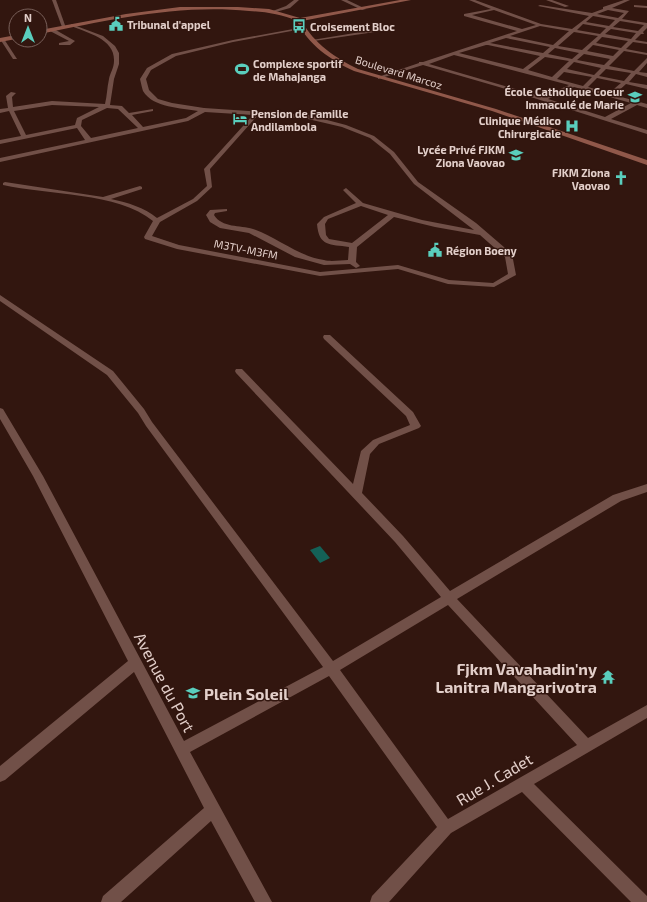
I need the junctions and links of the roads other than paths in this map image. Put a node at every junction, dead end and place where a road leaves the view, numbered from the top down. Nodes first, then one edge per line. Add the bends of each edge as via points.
1 (54, 0) edge
2 (217, 0) edge
3 (297, 0) edge
4 (343, 0) edge
5 (408, 0) edge
6 (471, 0) edge
7 (548, 0) edge
8 (628, 0) edge
9 (207, 1) edge
10 (159, 4) dead end
11 (276, 4) dead end
12 (540, 6) dead end
13 (636, 6) dead end
14 (647, 7) edge
15 (364, 8) junction
16 (585, 8) dead end
17 (591, 8) dead end
18 (496, 9) junction
19 (604, 9) junction
20 (280, 10) junction
21 (272, 12) junction
22 (592, 15) junction
23 (620, 19) junction
24 (298, 20) junction
25 (583, 23) junction
26 (647, 24) edge
27 (72, 25) junction
28 (540, 25) junction
29 (64, 27) junction
30 (610, 27) junction
31 (302, 28) junction
32 (52, 30) junction
33 (575, 30) junction
34 (48, 31) edge
35 (373, 31) dead end
36 (523, 31) junction
37 (638, 32) junction
38 (647, 33) edge
39 (602, 35) junction
40 (506, 37) junction
41 (1, 40) edge
42 (314, 40) junction
43 (630, 40) junction
44 (647, 43) edge
45 (61, 44) dead end
46 (486, 44) junction
47 (593, 44) junction
48 (555, 47) junction
49 (622, 49) junction
50 (514, 50) junction
51 (585, 52) junction
52 (456, 54) junction
53 (508, 54) dead end
54 (647, 54) edge
55 (543, 56) junction
56 (15, 58) dead end
57 (614, 58) junction
58 (502, 59) dead end
59 (573, 61) junction
60 (646, 62) edge
61 (421, 63) junction
62 (497, 64) junction
63 (605, 67) junction
64 (563, 70) junction
65 (524, 71) junction
66 (635, 72) junction
67 (647, 75) edge
68 (595, 77) junction
69 (380, 78) junction
70 (553, 79) junction
71 (626, 82) junction
72 (574, 85) junction
73 (647, 87) edge
74 (584, 88) junction
75 (13, 93) dead end
76 (610, 96) junction
77 (544, 99) junction
78 (647, 100) edge
79 (642, 105) edge
80 (107, 106) junction
81 (12, 110) junction
82 (151, 110) dead end
83 (204, 110) junction
84 (0, 111) edge
85 (257, 113) junction
86 (130, 114) junction
87 (606, 119) junction
88 (78, 126) junction
89 (142, 129) junction
90 (647, 132) edge
91 (24, 137) junction
92 (90, 140) junction
93 (0, 142) edge
94 (0, 160) edge
95 (647, 162) edge
96 (5, 184) dead end
97 (140, 188) dead end
98 (346, 190) dead end
99 (104, 199) junction
100 (362, 204) junction
101 (225, 210) dead end
102 (392, 214) junction
103 (157, 221) junction
104 (481, 232) junction
105 (353, 246) junction
106 (352, 262) junction
107 (361, 270) junction
108 (0, 297) edge
109 (327, 337) dead end
110 (239, 371) dead end
111 (0, 411) edge
112 (647, 488) edge
113 (356, 495) junction
114 (449, 598) junction
115 (136, 662) junction
116 (332, 668) junction
117 (647, 711) edge
118 (587, 746) junction
119 (182, 749) junction
120 (0, 775) edge
121 (523, 783) junction
122 (213, 810) junction
123 (446, 828) junction
124 (109, 902) edge
125 (264, 902) edge
126 (378, 902) edge
127 (642, 902) edge

1 - 29 street
2 - 9 main road
2 - 21 main road
3 - 20 street
4 - 15 street
5 - 15 main road
6 - 18 street
7 - 16 street via 566,6
8 - 19 street
10 - 27 main road
11 - 20 street
12 - 22 street
13 - 14 street
15 - 24 main road
17 - 19 street
18 - 28 street
18 - 36 street via 466,15
19 - 22 street
19 - 23 street via 626,12
20 - 21 street
21 - 24 main road
22 - 23 street
22 - 25 street
23 - 26 street
23 - 30 street
24 - 31 main road, Boulevard Marcoz
25 - 30 street
25 - 33 street
26 - 37 street
27 - 29 main road
27 - 80 street via 109,42 114,47 117,62
28 - 33 street
28 - 36 street
29 - 32 main road
30 - 37 street
30 - 39 street
31 - 42 main road, Boulevard Marcoz
31 - 83 street via 174,55 149,69 143,78 146,91 156,100 170,105
32 - 34 main road
32 - 45 street via 73,40 68,44
33 - 39 street
33 - 48 street
35 - 42 street
36 - 40 street
37 - 38 street
37 - 43 street
39 - 43 street
39 - 47 street
40 - 46 street
40 - 48 street
41 - 56 street
42 - 69 main road, Boulevard Marcoz via 345,66
43 - 44 street
43 - 49 street
46 - 50 street
46 - 52 street
47 - 49 street
47 - 51 street
48 - 51 street
48 - 55 street
49 - 54 street
49 - 57 street
50 - 53 street
50 - 55 street
51 - 57 street
51 - 59 street
52 - 61 street
52 - 62 street
55 - 59 street
55 - 65 street
57 - 63 street
58 - 62 street
59 - 63 street
59 - 64 street
60 - 66 street
61 - 69 street
61 - 77 street
62 - 65 street
63 - 66 street
63 - 68 street
64 - 68 street
64 - 70 street
65 - 70 street
66 - 67 street
66 - 71 street
68 - 71 street
68 - 74 street
69 - 95 main road, Boulevard Marcoz via 494,110
70 - 72 street
71 - 73 street
71 - 76 street
72 - 74 street
72 - 77 street
74 - 76 street
75 - 81 street via 9,96
76 - 79 street
77 - 87 street
78 - 79 street
79 - 87 street
80 - 81 street via 52,103
80 - 86 street via 120,107
80 - 88 street via 79,120
81 - 84 street
81 - 91 street
82 - 86 street
83 - 85 street
83 - 89 street via 188,119
85 - 103 street via 248,127 207,169 210,186 195,200
85 - 104 street via 308,117 344,126 372,137 392,153 416,183
86 - 89 street
87 - 90 street
88 - 91 street
88 - 92 street
89 - 92 street
91 - 93 street
92 - 94 street
96 - 99 street
97 - 99 street
98 - 100 street
99 - 103 street via 153,215
100 - 102 street
100 - 105 street via 326,218 321,224 322,236 327,241
101 - 106 street via 212,211 210,214 213,220 223,226 251,231 298,255 324,263
102 - 104 street via 457,230
102 - 105 street
103 - 107 street, M3TV-M3FM via 148,237 177,247 320,274
104 - 107 street, M3TV-M3FM via 509,256 512,275 494,284 448,282 398,267
105 - 106 street
106 - 107 street
108 - 116 street via 110,373
109 - 113 street via 410,414 416,426 376,442 364,454
110 - 113 street
111 - 115 street, Avenue du Port via 38,476
112 - 114 street via 617,498
113 - 114 street via 399,539
114 - 116 street
114 - 118 street
115 - 119 street, Avenue du Port
115 - 120 street
116 - 119 street
116 - 123 street
117 - 118 street, Rue J. Cadet
118 - 121 street, Rue J. Cadet
119 - 122 street, Avenue du Port
121 - 123 street, Rue J. Cadet
121 - 127 street
122 - 124 street
122 - 125 street, Avenue du Port
123 - 126 street, Rue J. Cadet

